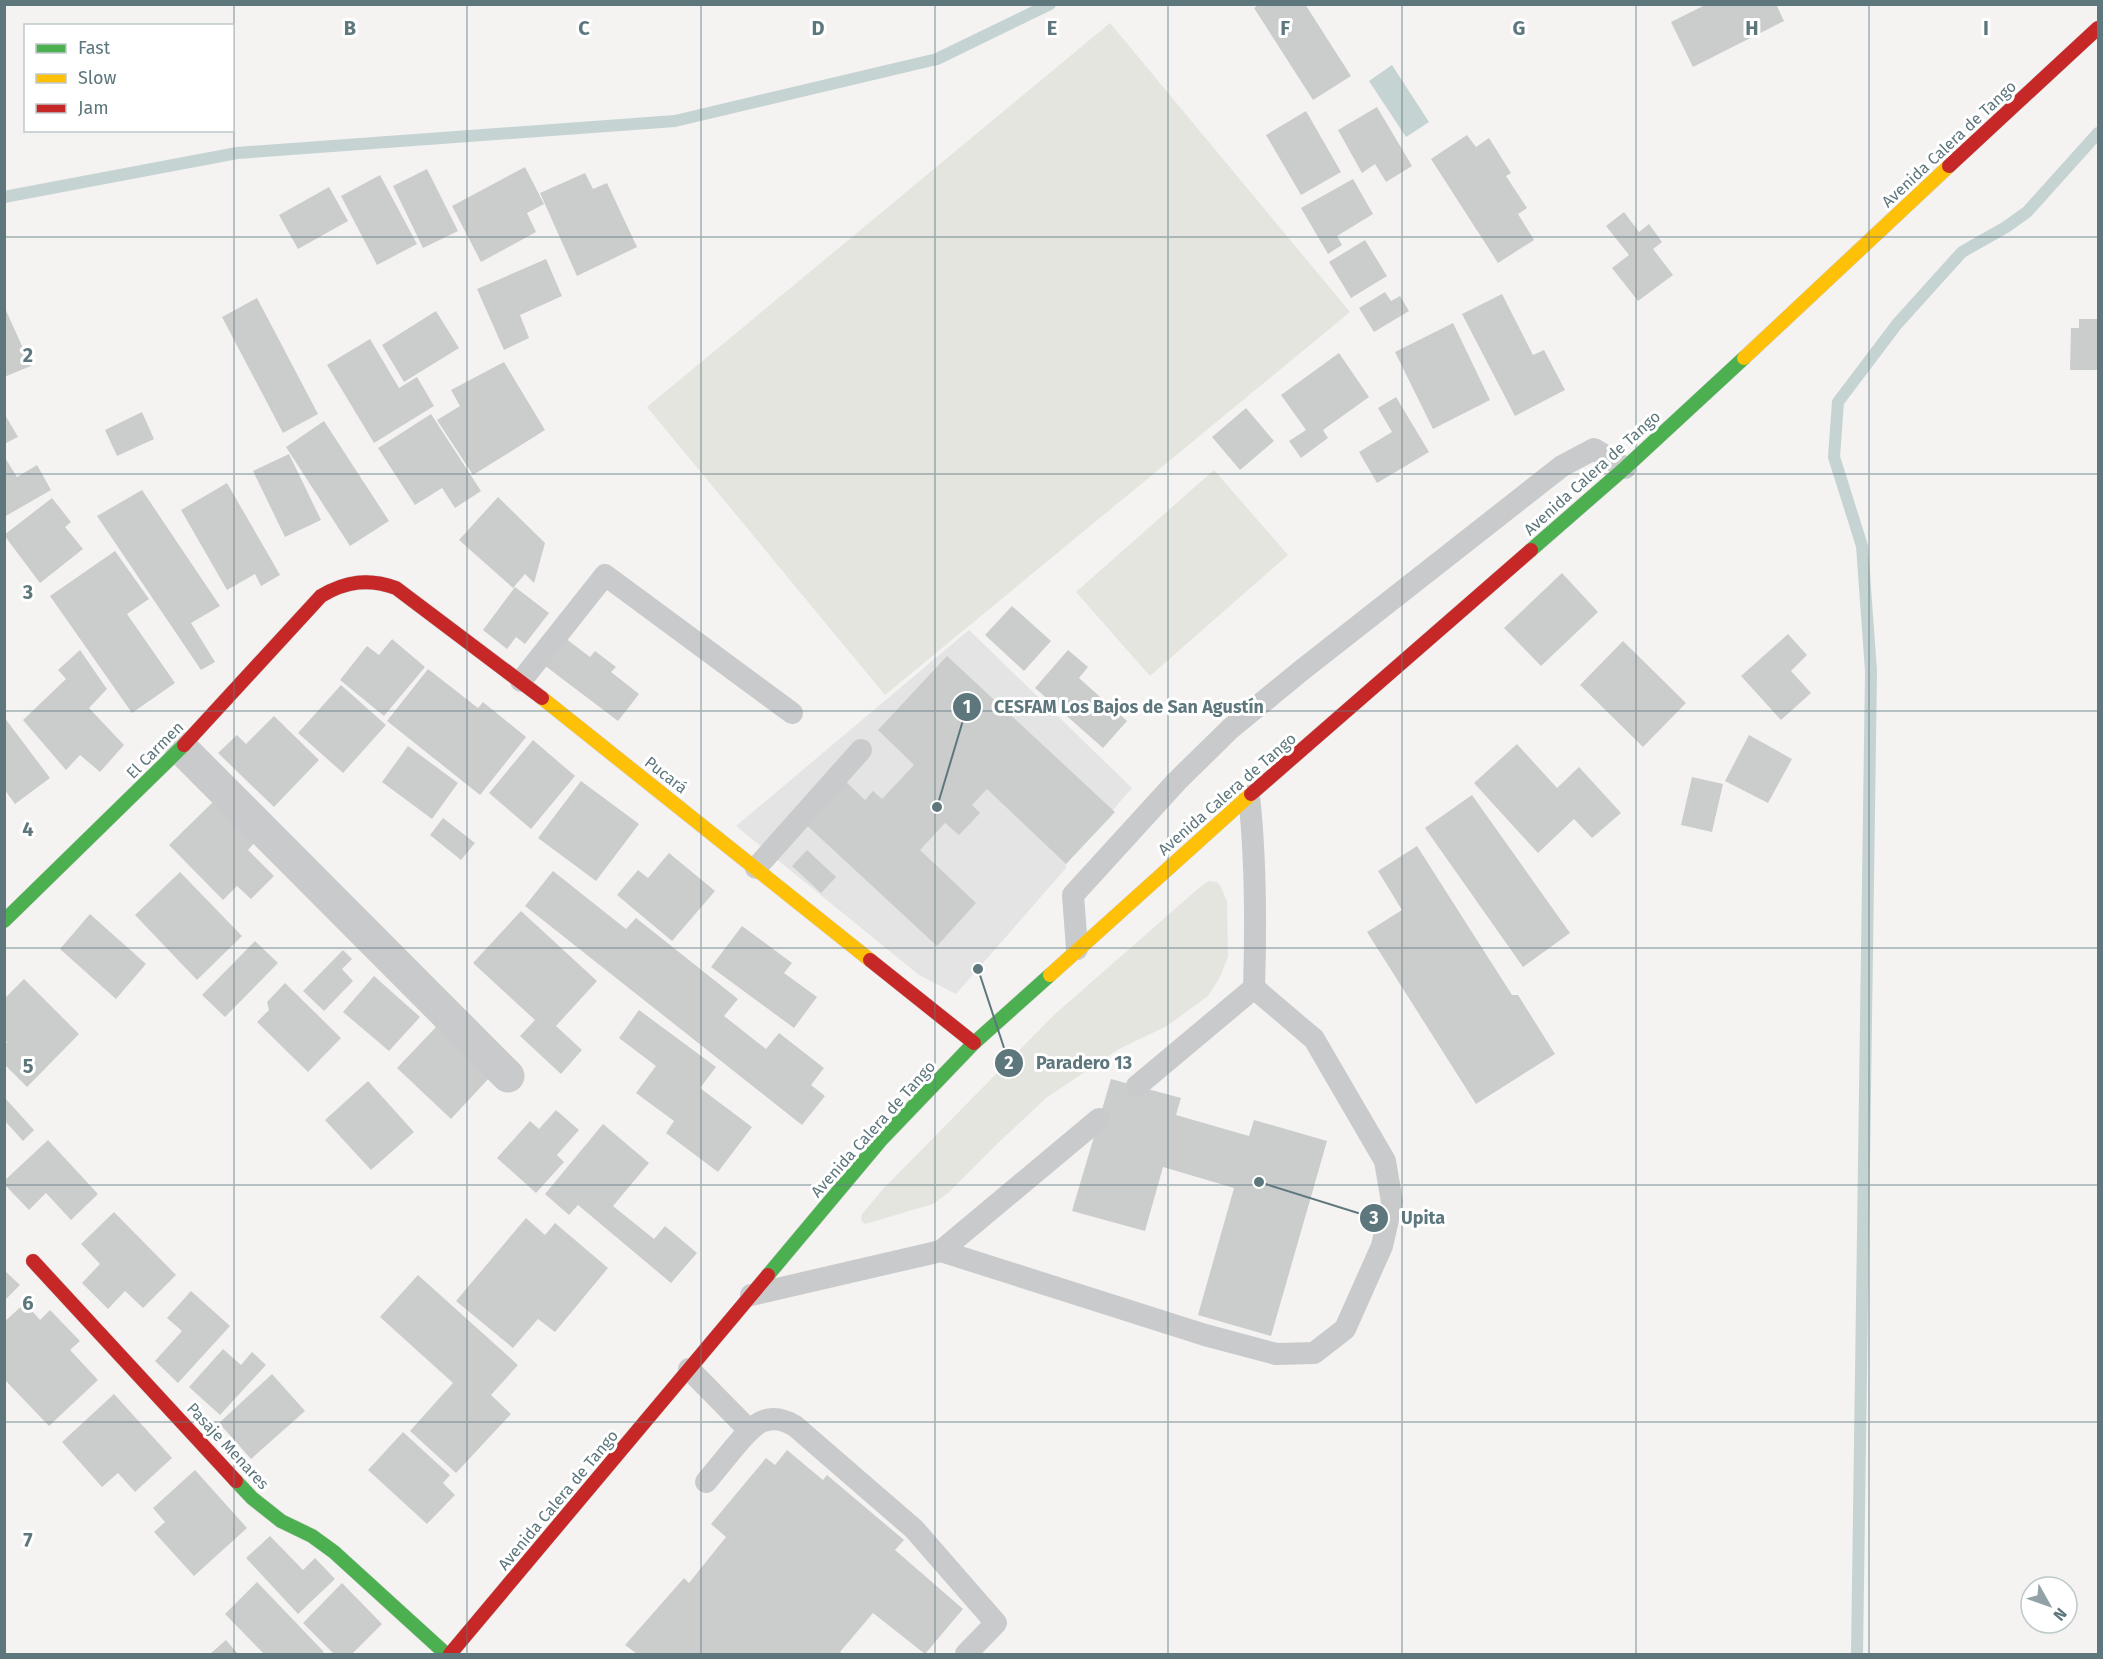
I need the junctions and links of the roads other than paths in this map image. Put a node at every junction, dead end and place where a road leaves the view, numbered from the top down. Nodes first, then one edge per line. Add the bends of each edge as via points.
1 (2098, 28) edge
2 (1625, 468) junction
3 (321, 596) joint
4 (521, 681) junction
5 (792, 713) dead end
6 (181, 748) junction
7 (861, 750) dead end
8 (1249, 796) junction
9 (756, 868) junction
10 (4, 921) edge
11 (1077, 949) junction
12 (1254, 988) junction
13 (974, 1043) junction
14 (508, 1076) dead end
15 (1137, 1086) dead end
16 (1099, 1119) dead end
17 (941, 1251) junction
18 (33, 1261) dead end
19 (751, 1295) junction
20 (689, 1369) junction
21 (749, 1430) junction
22 (706, 1482) dead end
23 (448, 1654) edge
24 (966, 1654) edge

1 - 2 main road, Avenida Calera de Tango
2 - 8 main road, Avenida Calera de Tango
2 - 11 lane via 1594,449 1562,466 1230,729 1073,896
3 - 4 main road, Pucará via 361,580 396,588
3 - 6 main road, El Carmen
4 - 5 lane via 605,575
4 - 9 main road, Pucará
6 - 10 main road, El Carmen
6 - 14 street
7 - 9 lane
8 - 11 main road, Avenida Calera de Tango
8 - 12 lane via 1256,932
9 - 13 main road, Pucará
11 - 13 main road, Avenida Calera de Tango
12 - 15 lane
12 - 17 lane via 1314,1039 1385,1161 1392,1202 1382,1246 1345,1329 1314,1353 1276,1354
13 - 19 main road, Avenida Calera de Tango via 881,1140
16 - 17 lane
17 - 19 lane
18 - 23 main road, Pasaje Menares via 252,1498 281,1521 334,1552
19 - 20 main road, Avenida Calera de Tango
20 - 21 lane
20 - 23 main road, Avenida Calera de Tango
21 - 22 lane
21 - 24 lane via 764,1420 785,1420 914,1529 996,1623

